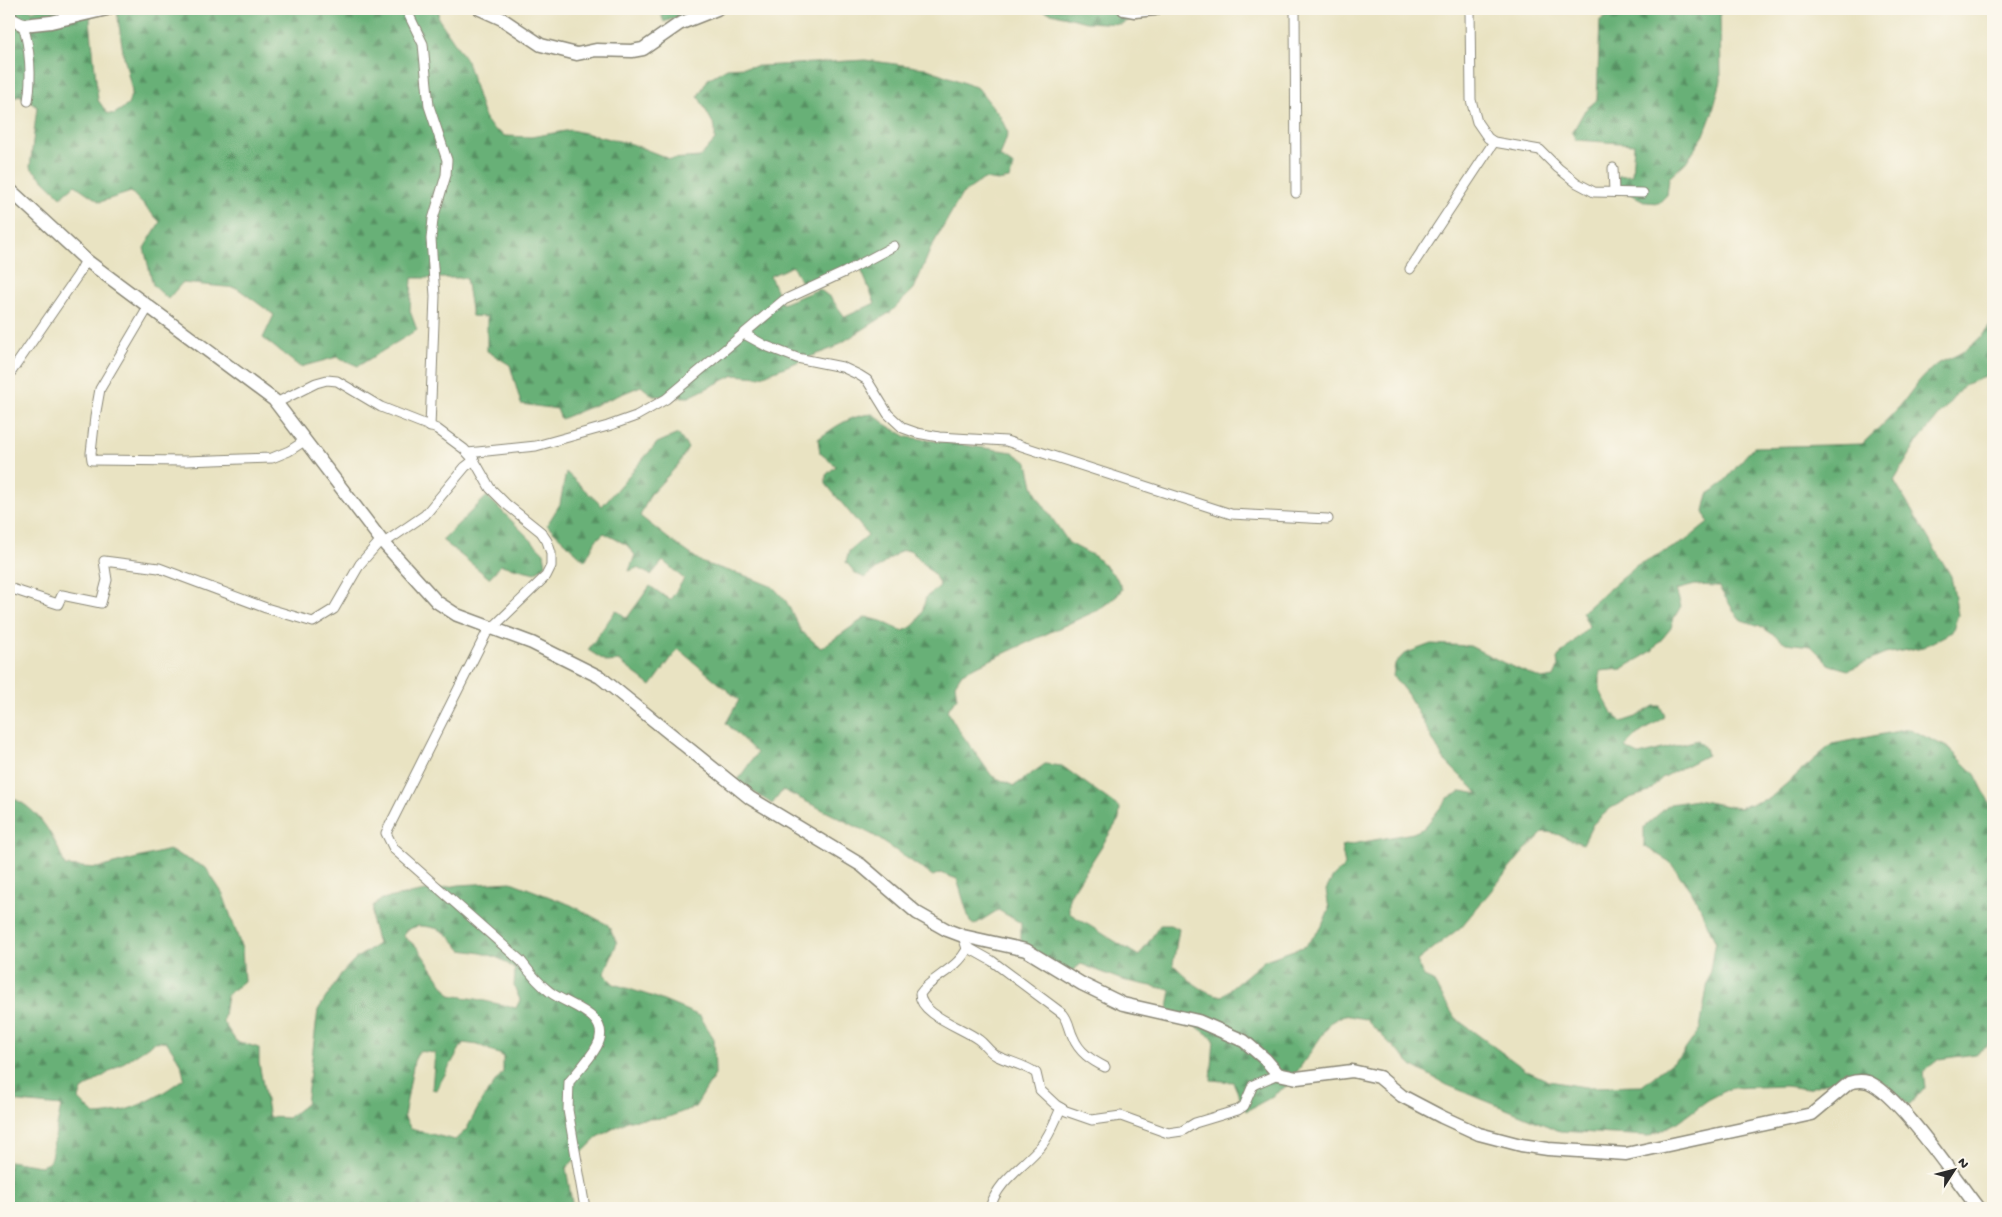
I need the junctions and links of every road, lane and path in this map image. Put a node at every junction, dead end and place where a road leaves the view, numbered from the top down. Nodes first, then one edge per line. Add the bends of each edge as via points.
1 (107, 9) edge
2 (406, 9) edge
3 (480, 9) edge
4 (716, 9) edge
5 (1124, 9) edge
6 (1156, 9) edge
7 (1295, 9) edge
8 (1470, 9) edge
9 (9, 18) edge
10 (23, 25) junction
11 (28, 101) dead end
12 (1494, 142) junction
13 (1614, 168) dead end
14 (9, 189) edge
15 (1614, 192) junction
16 (1296, 193) dead end
17 (1643, 193) dead end
18 (894, 246) dead end
19 (86, 260) junction
20 (1410, 269) dead end
21 (149, 306) junction
22 (744, 334) junction
23 (9, 375) edge
24 (276, 402) junction
25 (430, 427) junction
26 (306, 440) junction
27 (471, 456) junction
28 (1328, 519) dead end
29 (383, 541) junction
30 (9, 588) edge
31 (493, 629) junction
32 (964, 941) junction
33 (1105, 1067) dead end
34 (1278, 1074) junction
35 (1061, 1108) junction
36 (9, 1200) edge
37 (11, 1208) edge
38 (585, 1208) edge
39 (990, 1208) edge
40 (1978, 1208) edge

1 - 10 street
2 - 25 street via 423,44 429,106 447,160 430,239 435,296
3 - 4 street via 502,19 541,46 577,54 643,49 679,24
5 - 6 street
7 - 16 street
8 - 12 street via 1471,100 1482,132
9 - 10 street
10 - 11 street via 30,74
12 - 15 street via 1540,150 1577,184 1594,192
12 - 20 street
13 - 15 street
14 - 19 street
15 - 17 street
18 - 22 street via 784,300
19 - 21 street
19 - 23 street
21 - 24 street
21 - 26 street via 100,389 92,460 272,458
22 - 27 street via 666,399 636,416 536,446
22 - 28 street via 797,358 842,367 859,375 867,380 888,414 903,428 916,433 1006,441 1231,514
24 - 25 street via 316,383 332,380 381,407
24 - 26 street
25 - 27 street
26 - 29 street
27 - 29 street via 425,514
27 - 31 street via 490,488 548,540 551,553 551,566 546,576
29 - 30 street via 360,564 334,609 312,622 159,568 104,561 107,580 101,603 62,595 58,604
29 - 31 street via 437,602 457,615
31 - 32 street via 532,643 600,677 750,798 861,865 917,913
31 - 38 street via 486,634 386,833 394,849 521,961 544,988 594,1018 599,1025 598,1045 569,1082 568,1088 568,1110
32 - 33 street via 1063,1014 1080,1048 1089,1058
32 - 34 street via 1026,950 1123,1004 1213,1027 1244,1041
32 - 35 street via 964,956 925,987 920,994 922,1004 980,1041 992,1053 1036,1073 1040,1090
34 - 35 street via 1253,1085 1244,1106 1238,1110 1194,1123 1175,1133 1121,1116 1092,1120
34 - 40 street via 1297,1078 1352,1071 1379,1076 1402,1096 1479,1134 1521,1146 1626,1154 1812,1114 1849,1083 1867,1082 1896,1105 1916,1127
35 - 39 street via 1047,1138 1010,1174 993,1197
36 - 37 street

